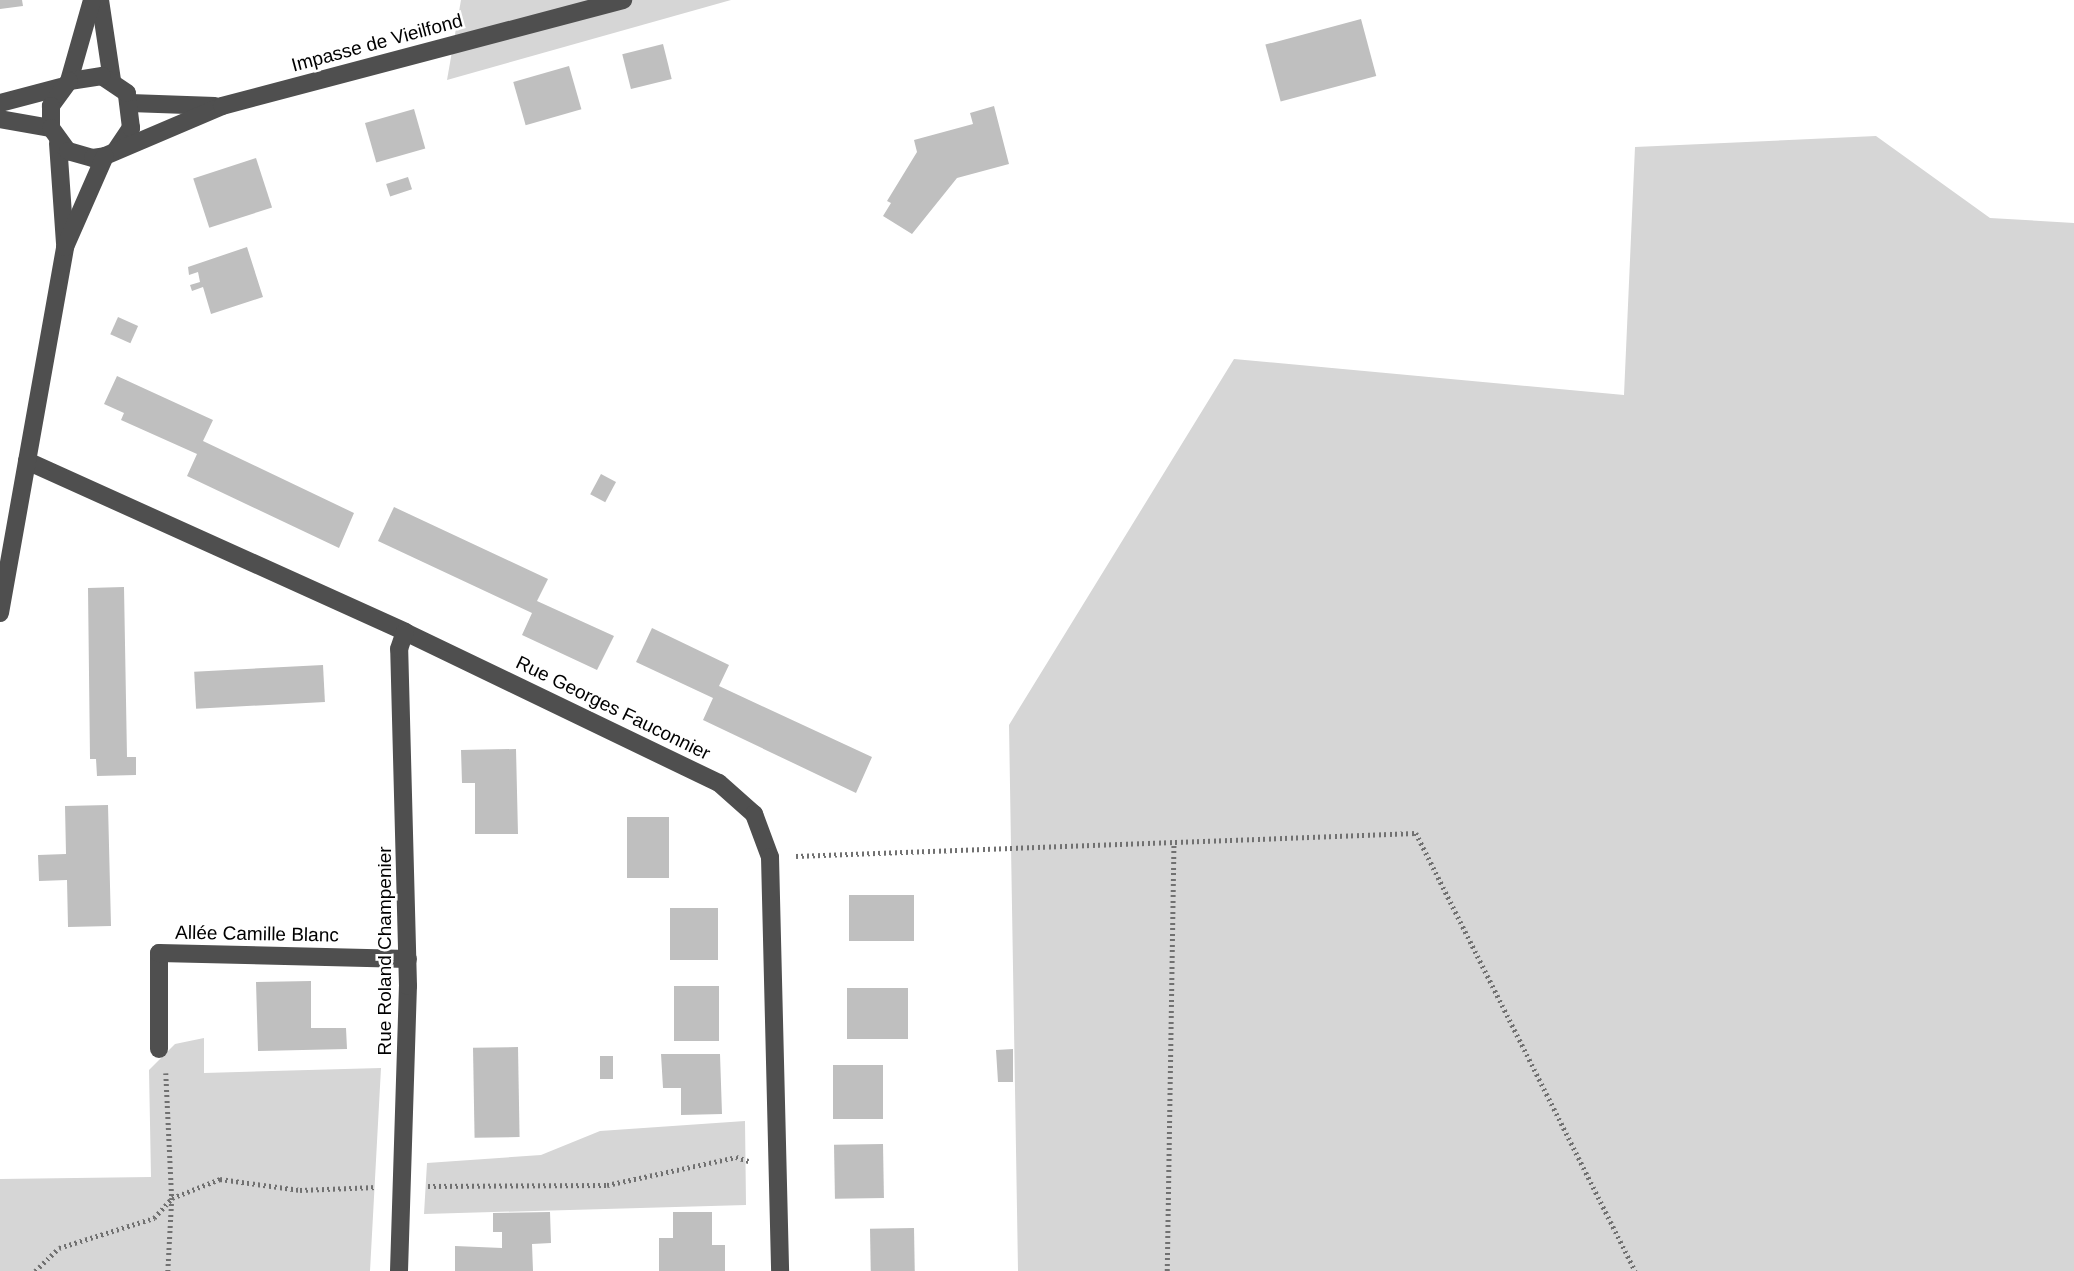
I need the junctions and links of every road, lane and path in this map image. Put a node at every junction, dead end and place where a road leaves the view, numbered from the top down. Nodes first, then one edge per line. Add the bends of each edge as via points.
1 (92, 0) edge
2 (100, 0) edge
3 (623, 0) edge
4 (112, 80) junction
5 (65, 84) junction
6 (0, 103) edge
7 (131, 103) junction
8 (222, 106) junction
9 (0, 119) edge
10 (55, 135) junction
11 (111, 153) junction
12 (65, 247) junction
13 (27, 461) junction
14 (0, 613) edge
15 (405, 632) junction
16 (1174, 842) junction
17 (770, 857) junction
18 (408, 958) junction
19 (159, 1049) joint
20 (168, 1271) edge
21 (399, 1271) edge
22 (780, 1271) edge
23 (1167, 1271) edge
24 (1634, 1271) edge

1 - 5 street
2 - 4 street
3 - 8 street, Impasse de Vieilfond
4 - 5 street via 91,74
4 - 7 street
5 - 6 street
5 - 10 street via 51,106
7 - 8 street, Impasse de Vieilfond
7 - 11 street via 131,128
8 - 11 street, Impasse de Vieilfond
9 - 10 street
10 - 11 street via 80,156
10 - 12 street
11 - 12 street
12 - 13 street
13 - 14 street
13 - 15 street, Rue Georges Fauconnier
15 - 17 street, Rue Georges Fauconnier via 719,783 754,814
15 - 18 street, Rue Roland Champenier via 399,649
16 - 17 path
16 - 23 path
16 - 24 path via 1416,833
17 - 22 street, Rue Georges Fauconnier
18 - 19 street, Allée Camille Blanc via 159,953
18 - 21 street, Rue Roland Champenier
19 - 20 path via 166,1061 172,1198

